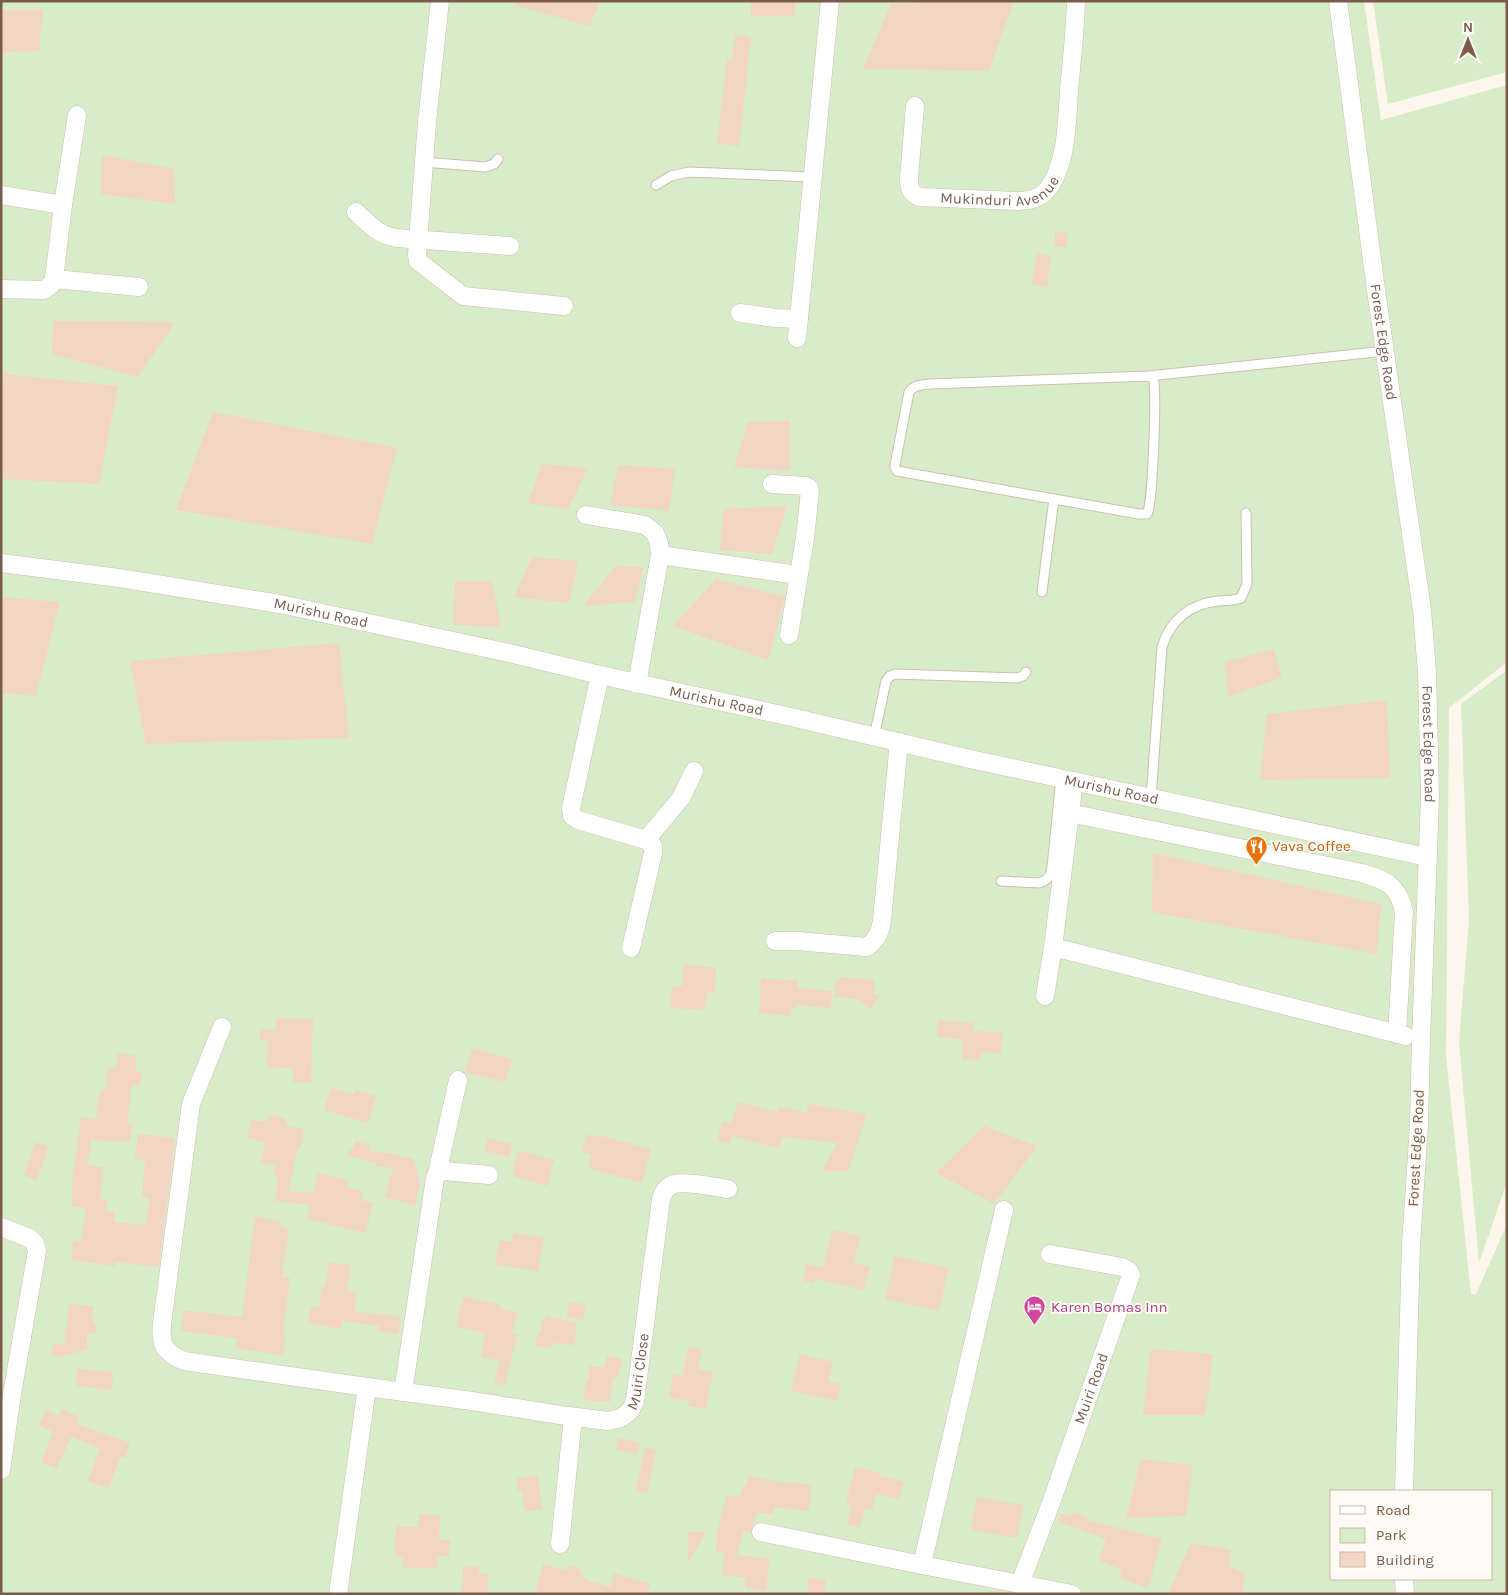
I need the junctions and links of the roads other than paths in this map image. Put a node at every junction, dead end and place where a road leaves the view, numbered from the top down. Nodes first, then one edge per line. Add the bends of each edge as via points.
1 (440, 1) edge
2 (830, 1) edge
3 (1076, 1) edge
4 (1338, 1) edge
5 (915, 106) dead end
6 (77, 115) dead end
7 (498, 159) dead end
8 (424, 162) junction
9 (813, 176) junction
10 (656, 185) dead end
11 (1, 195) edge
12 (63, 205) junction
13 (356, 212) dead end
14 (418, 238) junction
15 (510, 246) dead end
16 (54, 279) junction
17 (139, 287) dead end
18 (1, 289) edge
19 (564, 306) dead end
20 (740, 314) dead end
21 (799, 319) junction
22 (797, 338) dead end
23 (1385, 351) junction
24 (1149, 376) junction
25 (772, 484) dead end
26 (1054, 499) junction
27 (1246, 514) dead end
28 (586, 515) dead end
29 (660, 555) junction
30 (1, 563) edge
31 (798, 574) junction
32 (1042, 592) dead end
33 (789, 634) dead end
34 (1026, 672) dead end
35 (600, 676) junction
36 (637, 684) junction
37 (874, 736) junction
38 (899, 742) junction
39 (694, 771) dead end
40 (1068, 780) junction
41 (1151, 798) junction
42 (1070, 814) junction
43 (646, 840) junction
44 (1427, 857) junction
45 (1000, 881) dead end
46 (775, 942) dead end
47 (1054, 947) junction
48 (631, 948) dead end
49 (1046, 996) dead end
50 (222, 1027) dead end
51 (1397, 1034) junction
52 (1421, 1041) junction
53 (458, 1080) dead end
54 (437, 1174) junction
55 (489, 1175) dead end
56 (728, 1189) dead end
57 (1004, 1210) dead end
58 (1, 1227) edge
59 (1050, 1254) dead end
60 (367, 1387) junction
61 (403, 1392) junction
62 (573, 1417) junction
63 (1, 1470) edge
64 (1404, 1490) edge
65 (761, 1532) dead end
66 (560, 1544) dead end
67 (922, 1566) junction
68 (1404, 1580) edge
69 (1015, 1586) edge
70 (338, 1594) edge
71 (1072, 1594) edge
72 (1405, 1594) edge

1 - 8 street
2 - 9 street
3 - 5 street, Mukinduri Avenue via 1062,152 1056,175 1039,197 1019,201 913,195 909,178
4 - 23 street, Forest Edge Road
6 - 12 street
7 - 8 lane via 485,167
8 - 14 street
9 - 10 lane via 689,172 671,176
9 - 21 street
11 - 12 street
12 - 16 street
13 - 14 street via 384,235
14 - 15 street
14 - 19 street via 418,261 463,296
16 - 17 street
16 - 18 street via 44,290
20 - 21 street
21 - 22 street
23 - 24 lane
23 - 44 street, Forest Edge Road via 1422,610 1430,796
24 - 26 lane via 1154,380 1154,402 1152,487 1147,514
24 - 26 lane via 930,384 911,388 895,465 897,471
25 - 31 street via 810,489
26 - 32 lane
27 - 41 lane via 1247,584 1241,598 1191,608 1173,623 1165,635
28 - 29 street via 645,525 655,533
29 - 31 street
29 - 36 street
30 - 35 street, Murishu Road via 280,604
31 - 33 street
34 - 37 lane via 1017,678 890,676 886,681
35 - 36 street, Murishu Road
35 - 43 street via 571,808 572,816
36 - 37 street, Murishu Road
37 - 38 street, Murishu Road
38 - 40 street, Murishu Road
38 - 46 street via 882,920 874,943 866,947
39 - 43 street via 681,798
40 - 41 street, Murishu Road
40 - 42 street
40 - 45 lane via 1049,877 1039,883
41 - 44 street, Murishu Road
42 - 47 street
42 - 51 street via 1381,878 1401,897 1404,912
43 - 48 street via 653,846 653,853
44 - 52 street, Forest Edge Road
47 - 49 street
47 - 51 street
50 - 60 street, Muiri Close via 191,1104 161,1331 162,1344 173,1356 184,1361
51 - 52 street
52 - 64 street, Forest Edge Road
53 - 54 street
54 - 55 street via 449,1171
54 - 61 street
56 - 62 street, Muiri Close via 674,1184 664,1191 635,1401 621,1418 608,1421
57 - 67 street
58 - 63 street via 29,1238 37,1251
59 - 69 street, Muiri Road via 1122,1266 1131,1275 1052,1503
60 - 61 street, Muiri Close
60 - 70 street
61 - 62 street, Muiri Close
62 - 66 street
65 - 67 street
67 - 69 street
68 - 72 street
69 - 71 street

